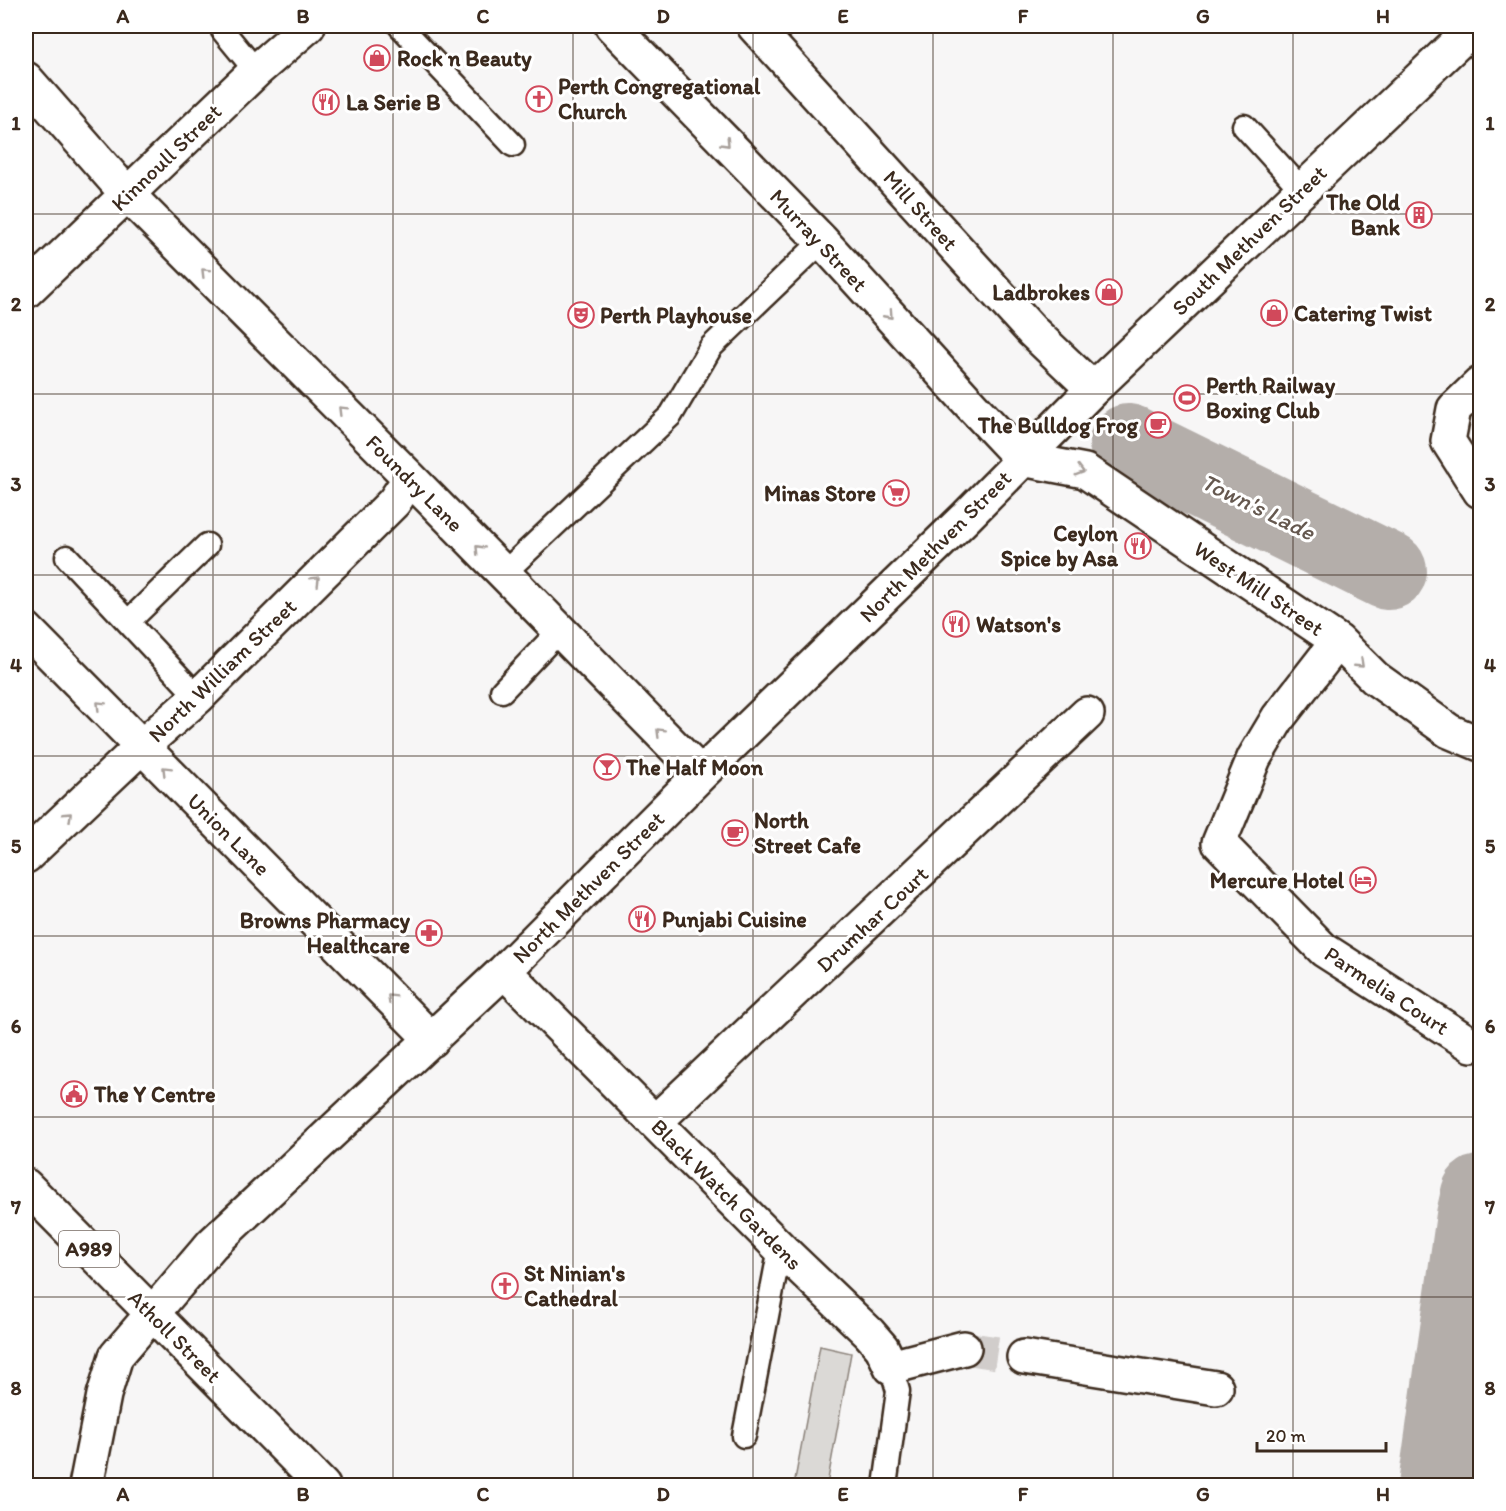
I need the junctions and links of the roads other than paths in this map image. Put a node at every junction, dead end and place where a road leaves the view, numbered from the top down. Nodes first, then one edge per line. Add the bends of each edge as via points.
1 (308, 26) edge
2 (400, 26) edge
3 (612, 26) edge
4 (754, 26) edge
5 (1479, 26) edge
6 (223, 31) dead end
7 (256, 71) junction
8 (26, 79) edge
9 (1244, 126) dead end
10 (513, 145) dead end
11 (1302, 190) junction
12 (127, 194) junction
13 (822, 241) junction
14 (26, 291) edge
15 (1480, 384) edge
16 (1093, 389) junction
17 (1022, 459) junction
18 (410, 478) junction
19 (1480, 491) edge
20 (207, 545) dead end
21 (67, 557) dead end
22 (504, 573) junction
23 (129, 621) junction
24 (26, 629) edge
25 (560, 630) junction
26 (1338, 641) junction
27 (502, 691) dead end
28 (198, 697) junction
29 (1087, 714) dead end
30 (1480, 744) edge
31 (141, 747) junction
32 (701, 774) junction
33 (26, 856) edge
34 (504, 971) junction
35 (432, 1040) junction
36 (1472, 1045) dead end
37 (656, 1122) junction
38 (26, 1186) edge
39 (780, 1248) junction
40 (153, 1313) junction
41 (964, 1348) tunnel mouth
42 (1024, 1357) tunnel mouth
43 (891, 1366) junction
44 (1216, 1388) dead end
45 (744, 1436) dead end
46 (86, 1485) edge
47 (323, 1485) edge
48 (885, 1485) edge

1 - 7 street, Kinnoull Street
2 - 10 lane
3 -> 13 street, Murray Street
4 - 16 street, Mill Street via 1032,331
5 - 11 street, South Methven Street
6 - 7 lane
7 - 12 street, Kinnoull Street
8 - 12 street, Foundry Lane
9 - 11 lane
11 - 16 street, South Methven Street
12 - 14 street, Kinnoull Street
18 -> 12 street, Foundry Lane
13 -> 17 street, Murray Street
13 - 22 lane via 711,347 671,415
15 - 19 street via 1454,409 1448,441
16 - 17 street, South Methven Street
17 -> 26 street, West Mill Street via 1085,471
17 - 32 street, North Methven Street
22 -> 18 street, Foundry Lane
28 -> 18 street, North William Street via 394,502
20 - 23 lane
21 - 23 lane
22 - 25 street, Foundry Lane
23 - 28 lane
31 -> 24 street, Union Lane
25 - 27 lane
32 -> 25 street, Foundry Lane
26 -> 30 street, West Mill Street via 1375,678 1449,731
26 - 36 street, Parmelia Court via 1254,758 1219,843 1324,950
28 - 31 street, North William Street
29 - 37 street, Drumhar Court
33 -> 31 street, North William Street
35 -> 31 street, Union Lane
32 - 34 street, North Methven Street
34 - 35 street, North Methven Street
34 - 37 street, Black Watch Gardens
35 - 40 street, North Methven Street via 212,1244
37 - 39 street, Black Watch Gardens
38 - 40 street, Atholl Street / A989
39 - 43 street, Black Watch Gardens via 869,1333
39 - 45 lane
40 - 46 street, North Methven Street via 116,1356
40 - 47 street, Atholl Street / A989
41 - 43 street
42 - 44 street
43 - 48 lane via 898,1391

